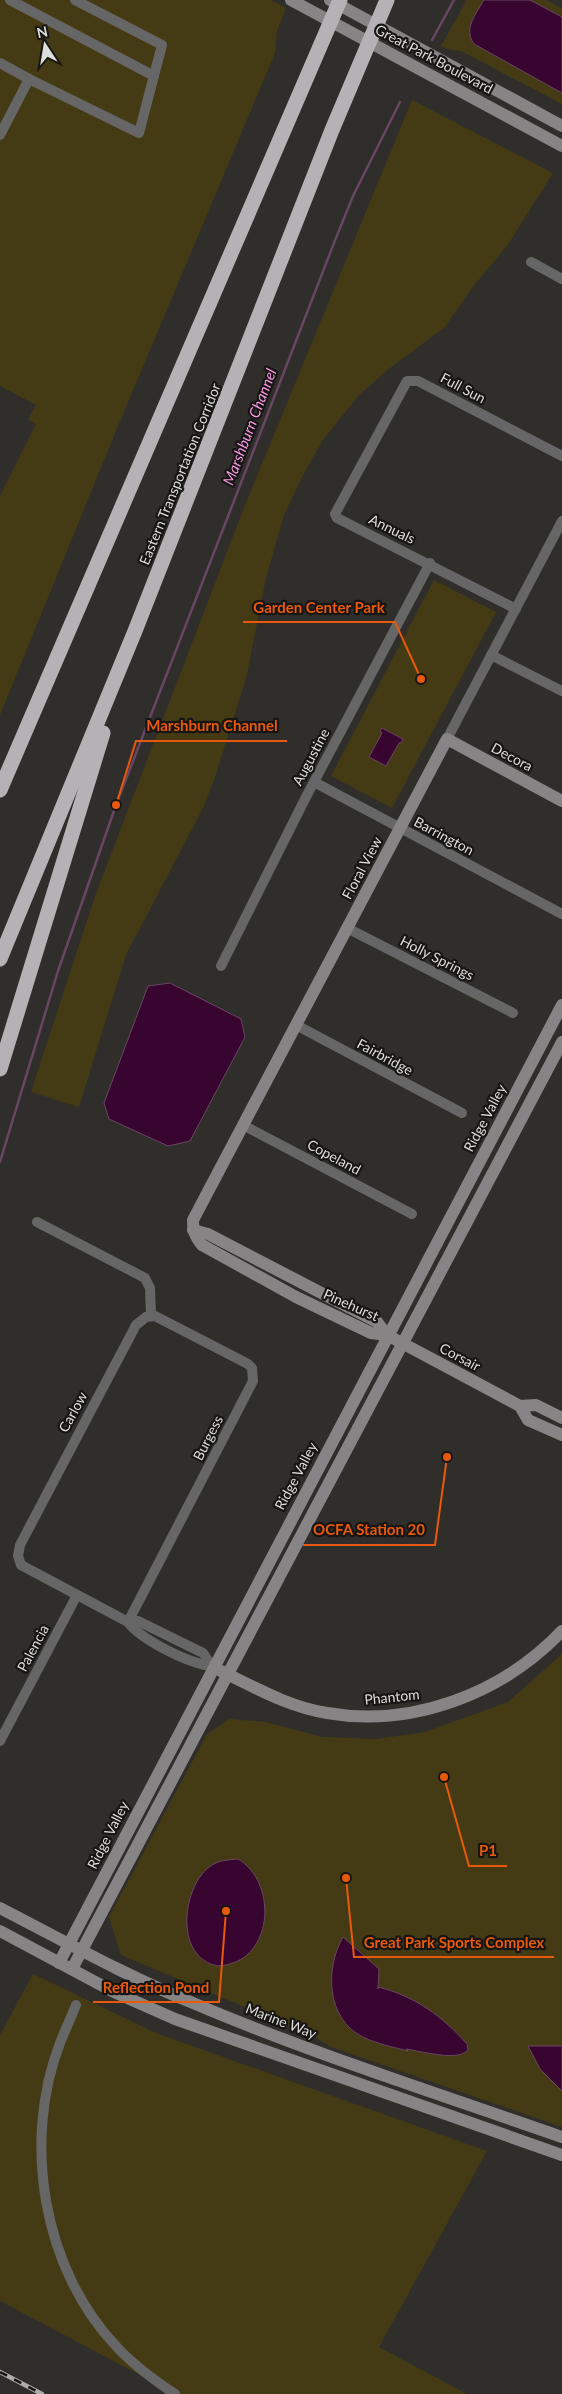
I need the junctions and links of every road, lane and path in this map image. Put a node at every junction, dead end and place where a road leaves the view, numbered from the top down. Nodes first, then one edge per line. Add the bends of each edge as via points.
1 (10, 0) edge
2 (75, 0) edge
3 (291, 0) edge
4 (330, 0) edge
5 (340, 0) edge
6 (387, 0) edge
7 (0, 63) edge
8 (154, 76) junction
9 (29, 79) junction
10 (562, 126) edge
11 (0, 135) edge
12 (562, 146) edge
13 (531, 262) dead end
14 (562, 279) edge
15 (376, 438) joint
16 (562, 456) edge
17 (562, 521) edge
18 (430, 563) junction
19 (516, 609) junction
20 (135, 631) junction
21 (491, 655) junction
22 (562, 691) edge
23 (447, 739) junction
24 (314, 782) junction
25 (0, 790) edge
26 (562, 801) edge
27 (400, 828) junction
28 (562, 914) edge
29 (347, 928) junction
30 (0, 959) edge
31 (221, 966) dead end
32 (562, 1005) edge
33 (513, 1013) dead end
34 (296, 1026) junction
35 (562, 1042) edge
36 (0, 1069) edge
37 (462, 1113) dead end
38 (243, 1125) junction
39 (412, 1214) dead end
40 (37, 1222) dead end
41 (193, 1230) joint
42 (150, 1316) junction
43 (387, 1335) junction
44 (402, 1343) junction
45 (520, 1406) junction
46 (562, 1418) edge
47 (562, 1435) edge
48 (77, 1595) junction
49 (128, 1622) junction
50 (562, 1631) edge
51 (212, 1666) junction
52 (228, 1674) junction
53 (0, 1741) edge
54 (0, 1908) edge
55 (0, 1931) edge
56 (69, 1944) junction
57 (83, 1951) junction
58 (58, 1962) junction
59 (72, 1969) junction
60 (76, 2005) dead end
61 (562, 2137) edge
62 (562, 2156) edge
63 (175, 2394) edge

1 - 8 street
2 - 8 street via 162,45
3 - 12 main road, Great Park Boulevard
4 - 10 main road, Great Park Boulevard
5 - 25 highway
6 - 20 highway, Eastern Transportation Corridor via 332,130
7 - 9 street
8 - 9 street via 139,133
9 - 11 street
13 - 14 street
15 - 16 street, Full Sun via 407,381 418,381
15 - 18 street, Annuals via 335,516
17 - 19 street, Floral View
18 - 19 street, Annuals
18 - 24 street, Augustine
19 - 21 street, Floral View
20 - 30 highway, Eastern Transportation Corridor
20 - 36 highway
21 - 22 street
21 - 23 street, Floral View
23 - 26 main road, Decora
23 - 27 main road, Floral View
24 - 27 street, Barrington
24 - 31 street, Augustine
27 - 28 street, Barrington
27 - 29 main road, Floral View
29 - 33 street, Holly Springs
29 - 34 main road, Floral View
32 - 43 main road, Ridge Valley
34 - 37 street, Fairbridge
34 - 38 main road, Floral View
35 - 44 main road
38 - 39 street, Copeland
38 - 41 main road, Floral View via 193,1220
40 - 42 street via 145,1278 150,1288
41 - 43 main road, Pinehurst via 202,1245 296,1297 371,1333
42 - 48 street, Carlow via 136,1325 20,1546 21,1566
42 - 49 street, Burgess via 159,1317 248,1364 254,1374
43 - 44 main road, Corsair
43 - 51 main road, Ridge Valley
44 - 45 main road, Corsair
44 - 52 main road
45 - 46 main road, Corsair via 536,1405
45 - 47 main road, Corsair via 528,1420
48 - 49 street, Carlow
48 - 53 street, Palencia
49 - 51 street, Carlow via 138,1622 204,1653
50 - 52 main road, Phantom via 523,1665 492,1685 449,1704 398,1714 328,1714 276,1699
51 - 52 main road, Phantom
51 - 56 main road, Ridge Valley
52 - 57 main road
54 - 56 main road, Marine Way
55 - 58 main road
56 - 57 main road, Marine Way
56 - 58 main road, Ridge Valley
57 - 59 main road
57 - 61 main road, Marine Way via 193,2004
58 - 59 main road
59 - 62 main road via 175,2019
60 - 63 street via 59,2044 43,2125 45,2196 55,2240 80,2296 104,2331 134,2362

